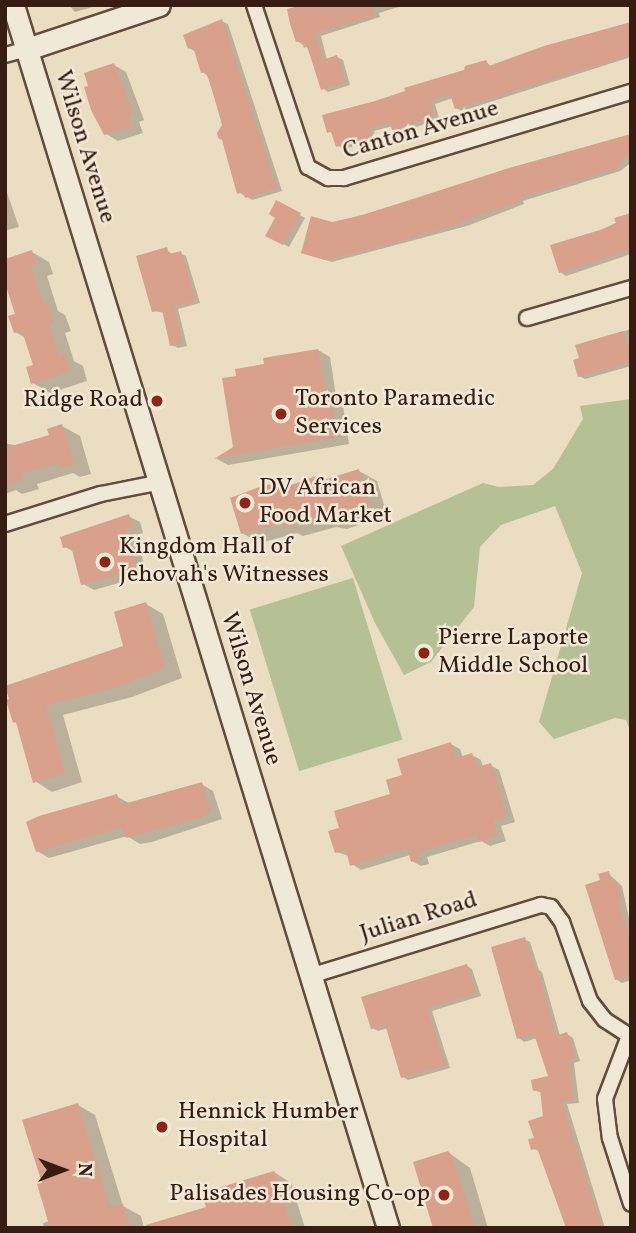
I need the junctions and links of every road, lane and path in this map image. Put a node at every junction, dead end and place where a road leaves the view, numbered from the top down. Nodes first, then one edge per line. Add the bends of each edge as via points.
1 (13, 5) edge
2 (159, 5) edge
3 (254, 5) edge
4 (27, 49) junction
5 (5, 55) edge
6 (631, 92) edge
7 (631, 288) edge
8 (527, 318) dead end
9 (161, 482) junction
10 (5, 524) edge
11 (310, 976) junction
12 (630, 1036) edge
13 (631, 1204) edge
14 (388, 1228) edge

1 - 4 main road, Wilson Avenue
2 - 4 main road
3 - 6 street, Canton Avenue via 308,167 328,178 344,178
4 - 5 street
4 - 9 main road, Wilson Avenue
7 - 8 street
9 - 10 street via 101,494
9 - 11 main road, Wilson Avenue
11 - 12 street, Julian Road via 541,905 551,907 562,922 590,1001 605,1020
11 - 14 main road, Wilson Avenue
12 - 13 street via 605,1099 610,1138

